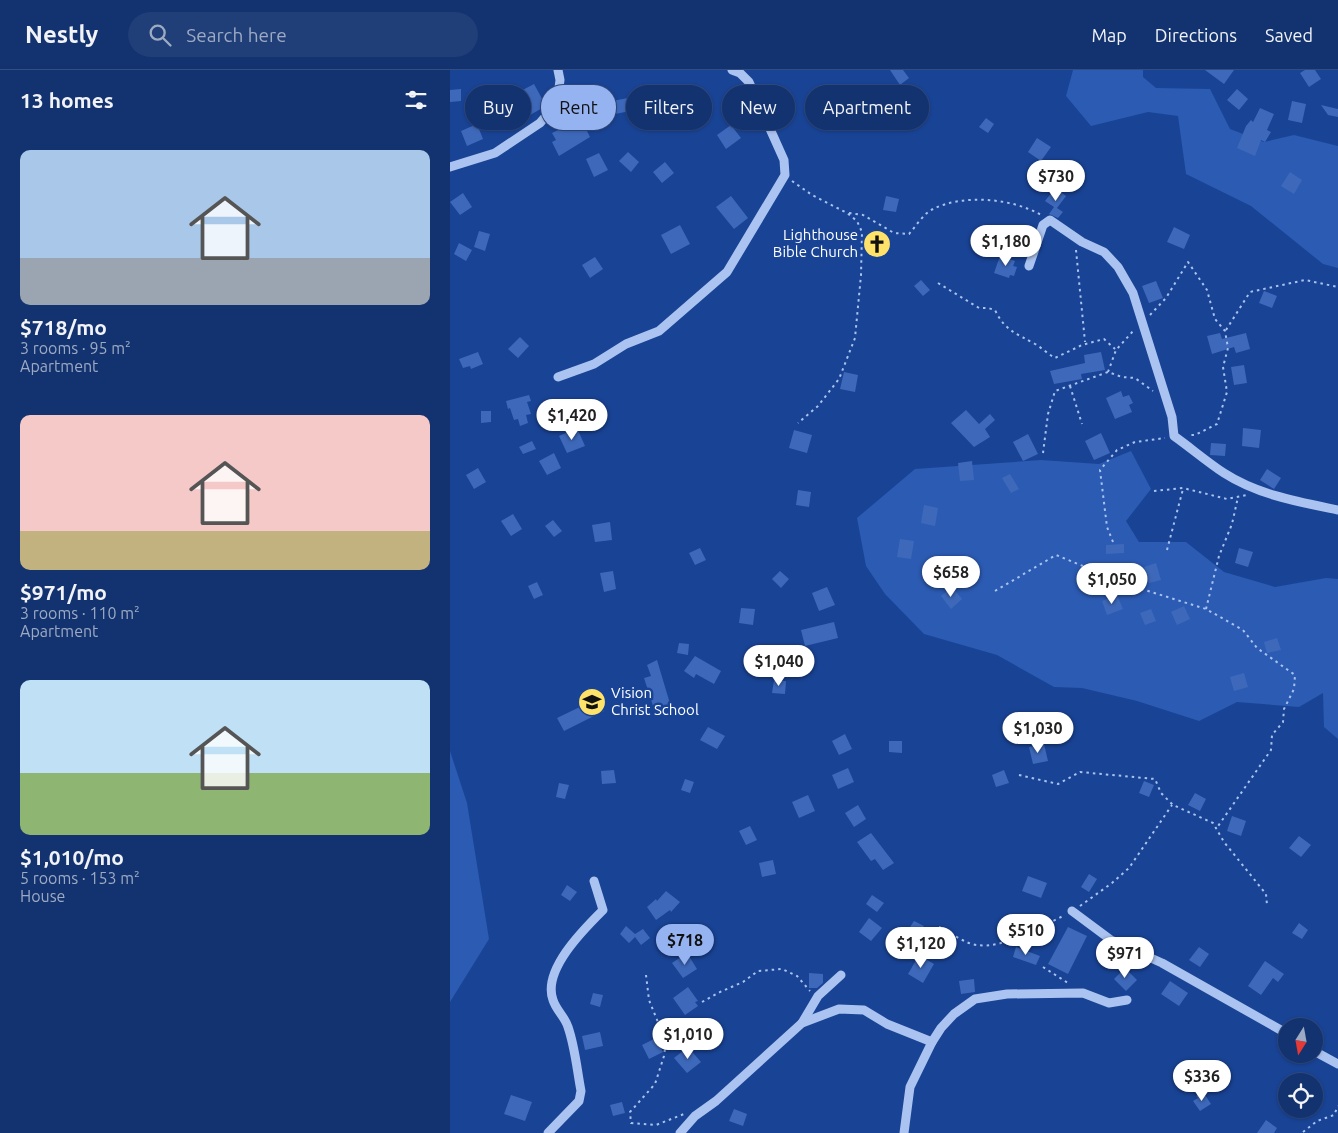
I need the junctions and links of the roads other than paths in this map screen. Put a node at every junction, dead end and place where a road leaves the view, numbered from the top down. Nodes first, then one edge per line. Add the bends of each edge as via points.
1 (558, 70) edge
2 (732, 70) edge
3 (450, 167) edge
4 (1029, 266) dead end
5 (558, 378) dead end
6 (1338, 510) edge
7 (594, 881) dead end
8 (1072, 911) road end
9 (841, 975) dead end
10 (1127, 1000) dead end
11 (802, 1024) junction
12 (1278, 1028) edge
13 (932, 1042) junction
14 (1323, 1056) edge
15 (1338, 1064) edge
16 (548, 1133) edge
17 (680, 1133) edge
18 (904, 1133) edge

1 - 3 street via 557,103 540,123 495,153
2 - 5 street via 749,82 784,160 784,175 727,272 683,312 659,331
4 - 6 street via 1043,225 1050,220 1104,252 1133,293 1172,417 1174,436 1225,474 1276,496
7 - 16 street via 604,910 564,953 553,982 552,999 568,1025 581,1091 579,1101
8 - 12 street via 1111,940 1162,963
9 - 11 street via 818,996
10 - 13 street via 1110,1003 1083,993 1007,994 975,999 954,1014
11 - 13 street via 839,1009 864,1010 887,1024
11 - 17 street via 695,1116
13 - 18 street via 910,1087
14 - 15 street

